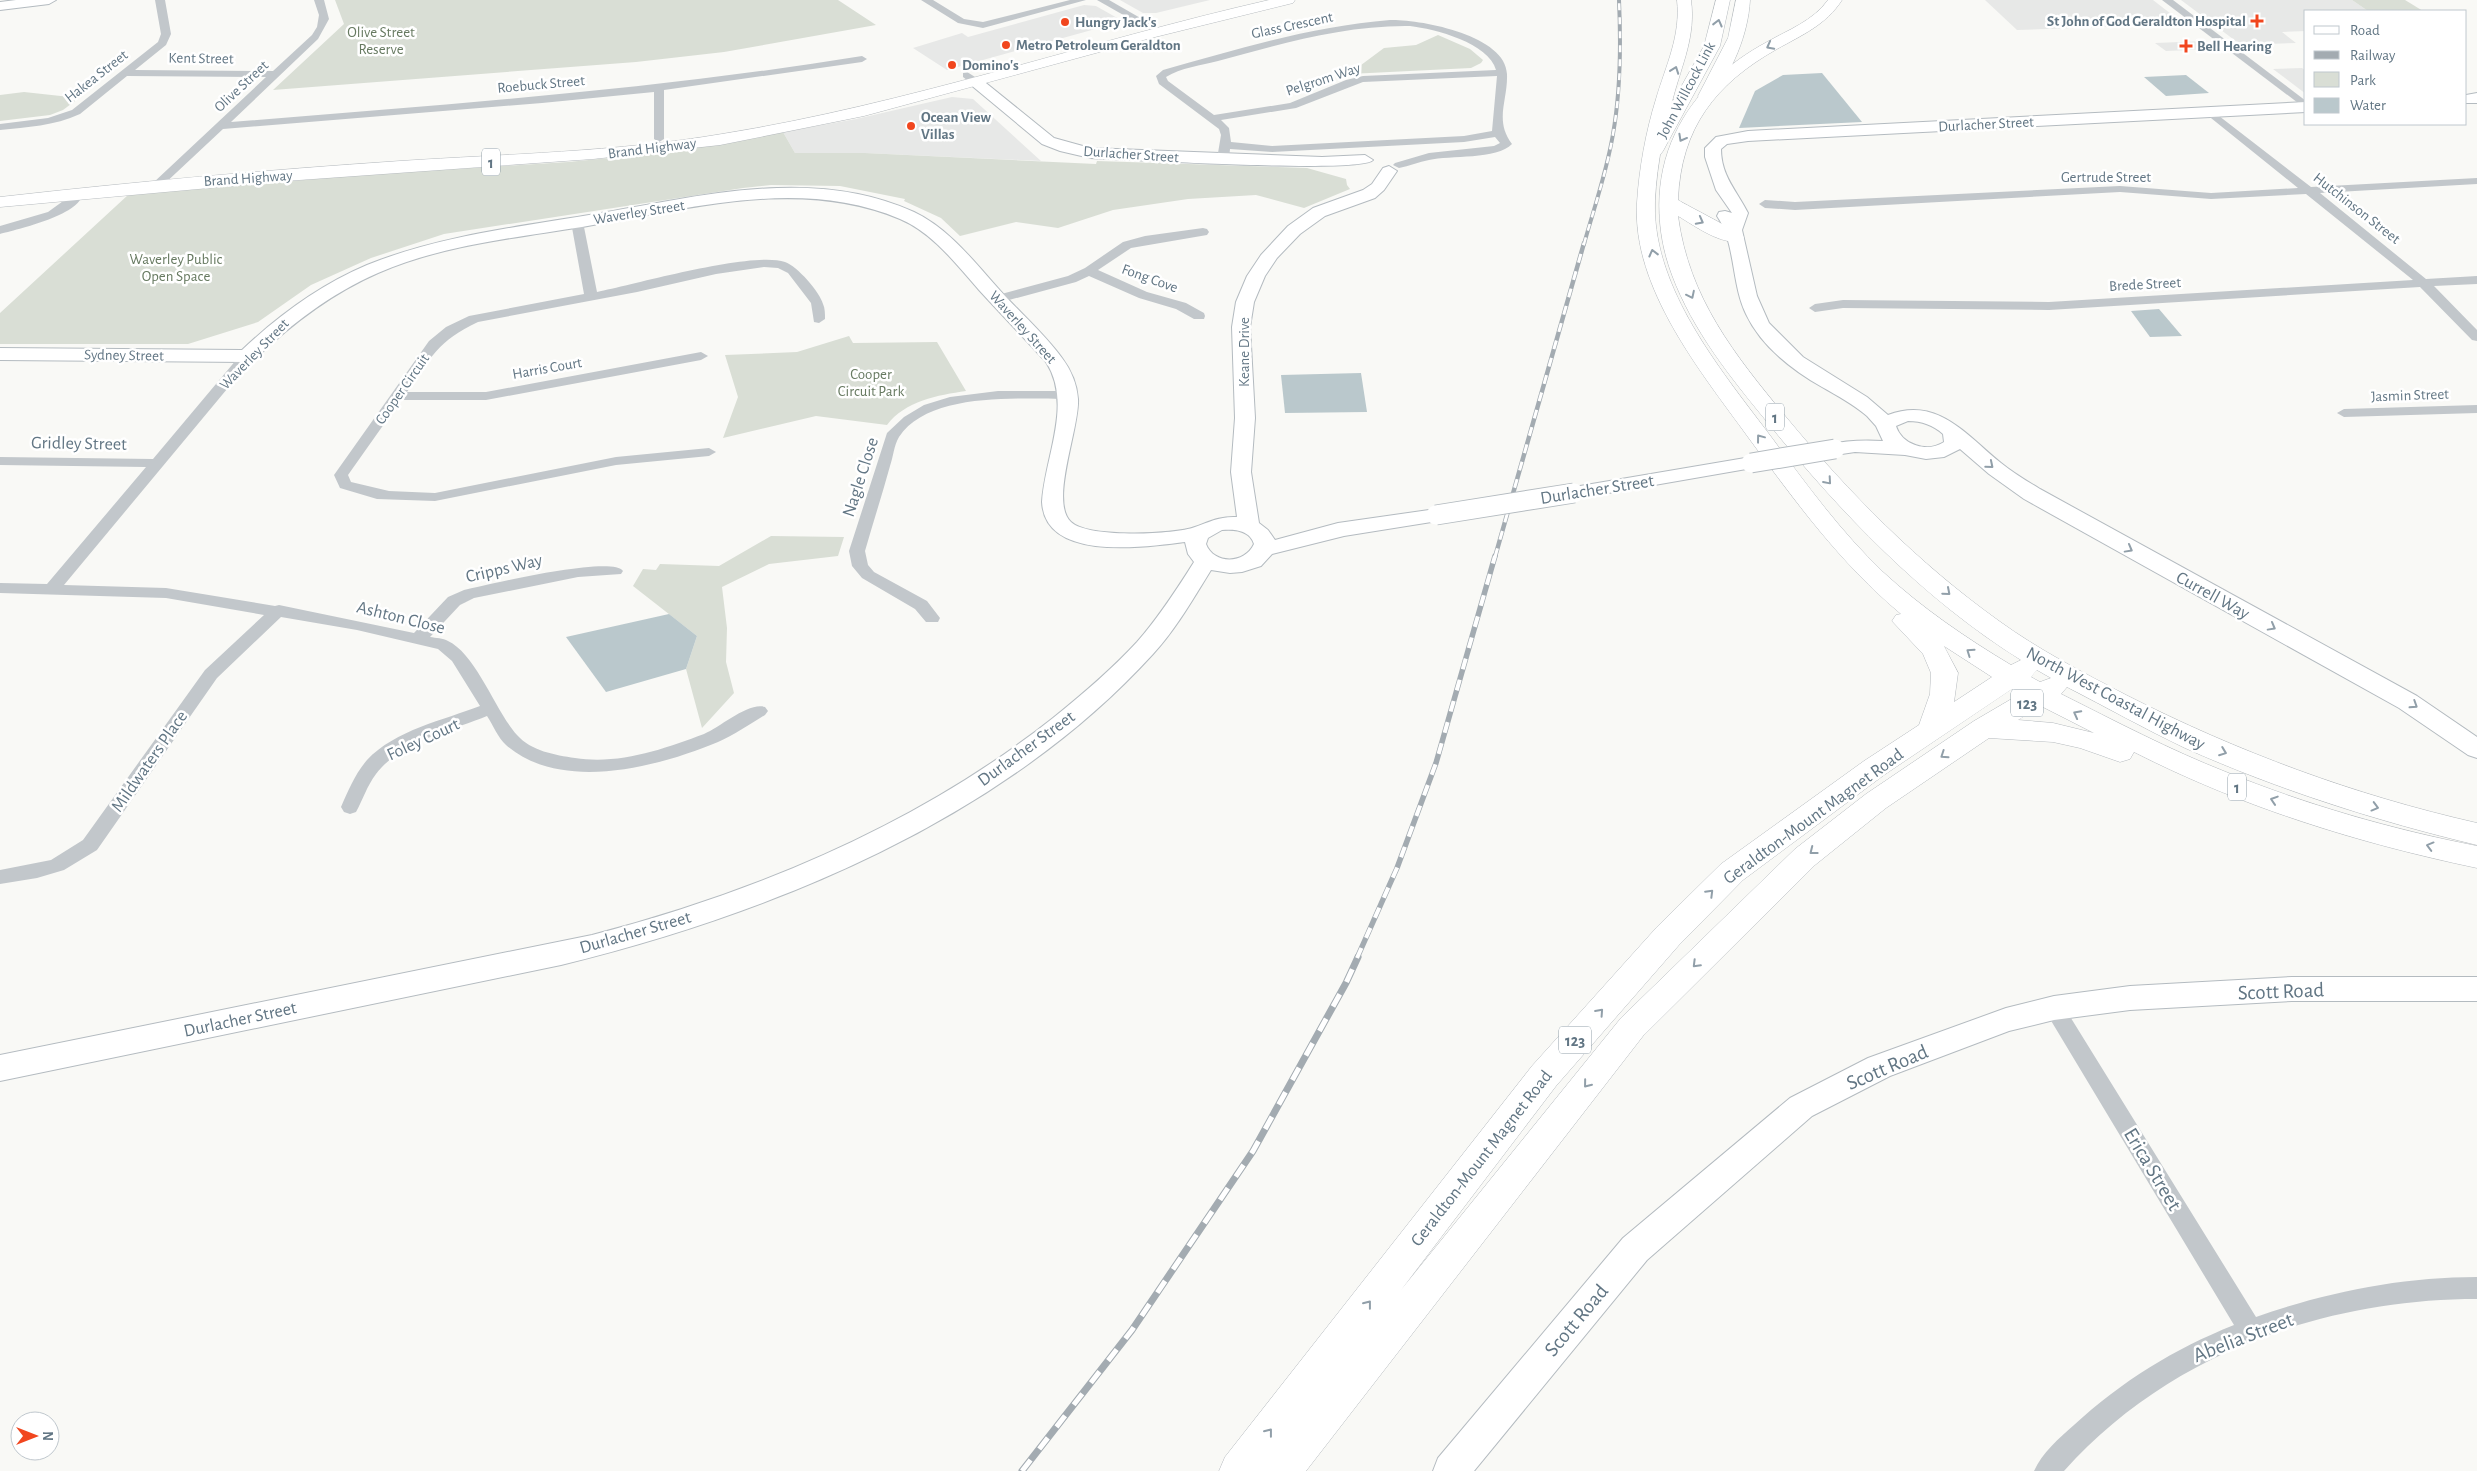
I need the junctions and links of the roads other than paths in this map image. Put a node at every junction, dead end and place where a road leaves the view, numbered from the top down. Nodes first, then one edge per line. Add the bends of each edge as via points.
1 (49, 0) edge
2 (160, 0) edge
3 (319, 0) edge
4 (926, 0) edge
5 (1081, 0) edge
6 (1102, 0) edge
7 (1242, 0) edge
8 (1288, 0) edge
9 (1684, 0) edge
10 (1723, 0) edge
11 (1744, 0) edge
12 (1835, 0) edge
13 (2167, 0) edge
14 (0, 6) edge
15 (1152, 27) junction
16 (862, 59) dead end
17 (126, 72) junction
18 (1502, 73) junction
19 (275, 74) junction
20 (971, 78) junction
21 (659, 90) junction
22 (1706, 96) junction
23 (2304, 105) edge
24 (2304, 107) edge
25 (2210, 112) junction
26 (1213, 119) junction
27 (220, 126) junction
28 (0, 127) edge
29 (1498, 133) junction
30 (659, 139) junction
31 (1654, 151) junction
32 (1224, 152) junction
33 (1394, 164) junction
34 (1367, 166) junction
35 (162, 180) junction
36 (2477, 181) edge
37 (2308, 190) junction
38 (0, 192) edge
39 (77, 194) junction
40 (1358, 196) junction
41 (0, 202) edge
42 (1668, 202) junction
43 (1765, 204) dead end
44 (577, 222) junction
45 (0, 230) edge
46 (1203, 232) dead end
47 (1735, 233) junction
48 (1089, 271) junction
49 (2477, 280) edge
50 (2424, 283) junction
51 (591, 296) junction
52 (998, 299) junction
53 (1815, 308) dead end
54 (1200, 316) dead end
55 (819, 318) dead end
56 (2477, 338) edge
57 (0, 354) edge
58 (247, 356) junction
59 (701, 356) dead end
60 (1069, 395) junction
61 (397, 396) junction
62 (1858, 398) junction
63 (2477, 409) edge
64 (2344, 413) dead end
65 (1925, 417) junction
66 (1886, 428) junction
67 (1954, 434) junction
68 (1855, 446) junction
69 (1907, 448) junction
70 (709, 452) dead end
71 (0, 461) edge
72 (158, 462) junction
73 (1241, 472) junction
74 (1209, 528) junction
75 (1257, 536) junction
76 (1135, 541) junction
77 (1203, 558) junction
78 (1858, 561) junction
79 (1239, 565) junction
80 (615, 571) dead end
81 (0, 588) edge
82 (52, 589) junction
83 (1182, 601) junction
84 (279, 610) junction
85 (932, 618) dead end
86 (419, 638) junction
87 (2039, 659) junction
88 (2012, 677) junction
89 (2069, 677) junction
90 (2041, 694) junction
91 (490, 708) junction
92 (759, 711) dead end
93 (1984, 728) junction
94 (1931, 731) junction
95 (2477, 749) edge
96 (2215, 779) junction
97 (350, 807) dead end
98 (2477, 834) edge
99 (2477, 857) edge
100 (0, 876) edge
101 (2477, 989) edge
102 (2054, 1008) junction
103 (0, 1068) edge
104 (2477, 1288) edge
105 (2251, 1330) junction
106 (1239, 1471) edge
107 (1281, 1471) edge
108 (1451, 1471) edge
109 (2047, 1471) edge

1 - 14 street
2 - 17 street, Hakea Street via 166,34 162,43
3 - 19 street, Olive Street via 325,17 323,26
4 - 5 street via 961,21 982,25
6 - 15 street
7 - 15 main road, Brand Highway / 1
8 - 15 main road, Brand Highway / 1
31 -> 9 main road, 1 via 1657,124 1687,29
31 -> 10 main road, John Willcock Link via 1712,46
11 - 22 main road, John Willcock Link via 1734,40
12 -> 22 main road, 1 via 1830,10 1813,23 1761,52
13 - 23 street
15 - 20 main road, Brand Highway / 1
16 - 21 street, Roebuck Street
17 - 19 street, Kent Street
17 - 28 street, Hakea Street via 65,118
18 - 26 street, Pelgrom Way via 1363,79 1292,106
18 - 26 street, Glass Crescent via 1501,64 1482,46 1448,32 1411,24 1363,25 1247,50 1161,76 1163,82
18 - 29 street
19 - 27 street, Olive Street
20 - 30 main road, Brand Highway / 1 via 758,124
20 - 32 street, Durlacher Street via 1048,141 1066,148 1125,155
20 - 35 main road, Brand Highway / 1 via 836,118 657,148 544,159
21 - 27 street, Roebuck Street
21 - 30 street
22 -> 42 main road, North West Coastal Highway / 1 via 1677,147
24 - 25 street, Durlacher Street
25 - 37 street, Hutchinson Street
25 - 47 street, Durlacher Street via 1748,136 1722,140 1713,148 1724,190 1720,208
26 - 32 street, Glass Crescent via 1224,128
27 - 35 street, Olive Street
29 - 32 street, Durlacher Street via 1464,140
29 - 33 street via 1506,144 1496,149 1429,156
30 - 35 main road, Brand Highway / 1 via 339,161
78 -> 31 main road, North West Coastal Highway / 1 via 1746,420 1675,314 1647,232 1644,197
32 - 34 street, Durlacher Street via 1345,167
33 - 34 street, Durlacher Street
33 - 40 street, Keane Drive via 1378,187 1369,194
34 - 40 street via 1368,187
35 - 38 main road, Brand Highway / 1
35 - 39 main road, Brand Highway / 1
36 - 37 street, Gertrude Street
37 - 43 street, Gertrude Street via 2191,196 2120,189 1795,206
37 - 50 street, Hutchinson Street
39 - 41 main road, Brand Highway / 1
39 - 45 street via 68,205 55,212
40 - 73 street, Keane Drive via 1319,212 1294,230 1270,255 1256,276 1245,302 1241,327 1245,418
42 -> 47 main road via 1695,219
42 -> 87 main road, North West Coastal Highway / 1 via 1671,237 1686,284 1707,329 1751,389 1831,484 1890,543 1953,598
44 - 51 street
44 - 52 street, Waverley Street via 733,197 802,193 861,200 908,215 936,232
44 - 58 street, Waverley Street via 446,245 374,269 307,304 279,324
46 - 48 street via 1127,244
47 - 62 street, Durlacher Street via 1747,296 1757,321 1780,348 1808,370
48 - 52 street via 1072,279
48 - 54 street, Fong Cove
49 - 50 street, Brede Street
50 - 53 street, Brede Street via 2049,306 1843,304
50 - 56 street, Hutchinson Street
51 - 55 street, Cooper Circuit via 716,270 781,265 792,270 817,302
51 - 61 street, Cooper Circuit via 474,319 451,330 434,344
52 - 60 street, Waverley Street via 1054,359 1065,375
57 - 58 street, Sydney Street
58 - 72 street, Waverley Street
59 - 61 street, Harris Court via 486,396
60 - 76 street, Waverley Street via 1053,512 1060,524 1072,532 1113,542
60 - 85 street, Nagle Close via 977,396 952,400 923,410 903,423 892,436 857,551 860,566 868,575 920,605
61 - 70 street, Cooper Circuit via 341,475 345,485 359,491 411,498 434,497 616,461
62 - 65 street, Durlacher Street
62 - 66 street, Durlacher Street via 1874,410
63 - 64 street, Jasmin Street
65 - 66 street via 1898,417
65 - 67 street, Currell Way via 1942,424
66 - 68 street, Durlacher Street
66 - 69 street via 1892,440
67 - 69 street, Durlacher Street via 1954,444 1944,451 1927,453
67 -> 95 street, Currell Way via 1996,470 2032,494 2408,702
68 - 69 street, Durlacher Street
68 - 75 street, Durlacher Street, bridge via 1338,530 1330,534
71 - 72 street, Gridley Street
72 - 82 street, Waverley Street
73 - 74 street, Keane Drive via 1234,497
73 - 75 street, Keane Drive
74 - 75 street via 1234,523
74 - 76 street, Waverley Street
74 - 77 street via 1195,544
75 - 79 street via 1255,559
76 - 77 street, Waverley Street
77 - 79 street via 1218,565
77 - 83 street, Durlacher Street
88 -> 78 main road, North West Coastal Highway / 1 via 1927,622
78 - 94 main road via 1880,597 1926,641 1941,664 1945,681
79 - 83 street, Durlacher Street
80 - 86 street, Cripps Way via 578,572 470,594 454,602
81 - 82 street, Ashton Close
82 - 84 street, Ashton Close via 166,593
83 - 103 street, Durlacher Street via 1145,647 1092,700 1012,763 917,820 828,865 728,905 622,938 538,958
84 - 86 street, Ashton Close
84 - 100 street, Mildwaters Place via 211,674 90,844 72,860 53,868
86 - 91 street, Ashton Close via 442,645 458,657
87 - 88 main road, Geraldton-Mount Magnet Road / 123
87 - 89 main road, North West Coastal Highway / 1
88 - 90 main road, North West Coastal Highway / 1
88 - 94 main road, Geraldton-Mount Magnet Road / 123
89 - 90 main road, Geraldton-Mount Magnet Road / 123
89 -> 98 main road, North West Coastal Highway / 1 via 2203,745 2347,799
90 - 93 main road, Geraldton-Mount Magnet Road / 123
96 -> 90 main road, North West Coastal Highway / 1 via 2081,717
91 - 92 street, Ashton Close via 511,740 540,758 578,766 622,764 656,757 713,737
91 - 97 street, Foley Court via 402,744 376,761 360,782
93 - 96 main road via 2054,732 2093,742 2184,775
93 -> 107 main road, Geraldton-Mount Magnet Road / 123 via 1876,801 1805,857 1632,1028
106 -> 94 main road, Geraldton-Mount Magnet Road / 123 via 1544,1076 1668,936 1732,872 1874,768
99 -> 96 main road, North West Coastal Highway / 1 via 2339,822
101 - 102 street, Scott Road via 2292,989 2130,998
102 - 105 street, Erica Street
102 - 108 street, Scott Road via 2006,1020 1879,1066 1801,1107 1635,1249
104 - 105 street, Abelia Street via 2421,1290 2336,1305
105 - 109 street, Abelia Street via 2187,1358 2122,1400

